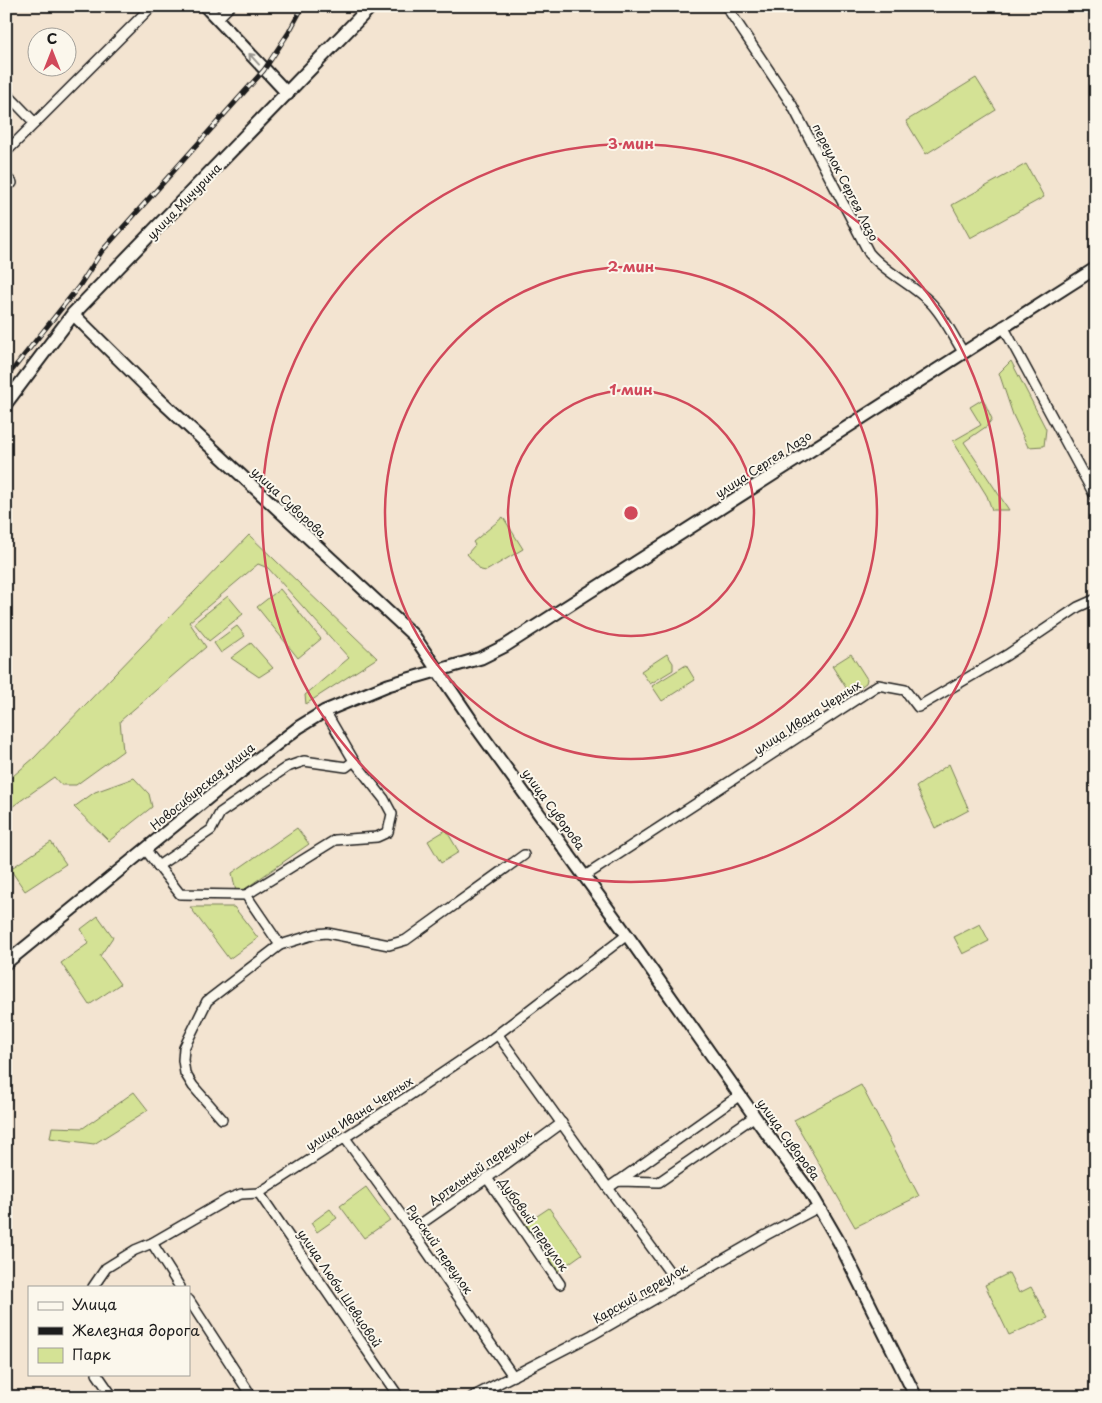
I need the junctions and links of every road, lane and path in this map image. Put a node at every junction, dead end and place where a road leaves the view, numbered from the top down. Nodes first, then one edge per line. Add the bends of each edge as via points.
1 (152, 6) edge
2 (205, 6) edge
3 (230, 6) edge
4 (371, 6) edge
5 (726, 6) edge
6 (218, 19) junction
7 (6, 93) edge
8 (288, 94) junction
9 (36, 123) junction
10 (6, 152) edge
11 (1096, 268) edge
12 (73, 314) junction
13 (1003, 326) junction
14 (963, 352) junction
15 (6, 403) edge
16 (1096, 471) edge
17 (1085, 477) junction
18 (1096, 498) edge
19 (1096, 599) edge
20 (439, 671) junction
21 (325, 711) junction
22 (354, 761) junction
23 (145, 849) junction
24 (524, 855) dead end
25 (158, 866) junction
26 (585, 876) junction
27 (246, 895) junction
28 (627, 935) junction
29 (280, 945) junction
30 (6, 963) edge
31 (498, 1035) junction
32 (740, 1095) junction
33 (756, 1116) junction
34 (222, 1119) dead end
35 (562, 1123) junction
36 (345, 1138) junction
37 (487, 1178) junction
38 (618, 1182) junction
39 (608, 1188) junction
40 (259, 1193) junction
41 (819, 1207) junction
42 (412, 1230) junction
43 (152, 1243) junction
44 (560, 1284) dead end
45 (94, 1286) edge
46 (179, 1286) edge
47 (679, 1286) junction
48 (190, 1302) edge
49 (99, 1376) edge
50 (513, 1376) junction
51 (113, 1397) edge
52 (252, 1397) edge
53 (399, 1397) edge
54 (472, 1397) edge
55 (916, 1397) edge

1 - 9 street
2 - 6 street
3 - 6 street
4 - 8 main road, улица Мичурина
5 - 14 street, переулок Сергея Лазо via 792,105 869,253 878,264 930,302
8 -> 6 street
7 - 9 street
8 - 12 main road, улица Мичурина
9 - 10 street
11 - 13 street, улица Сергея Лазо
12 - 15 main road, улица Мичурина
12 - 20 street, улица Суворова via 158,398 414,636
13 - 14 street, улица Сергея Лазо
13 - 17 street
14 - 20 street, улица Сергея Лазо via 505,646 481,658
16 - 17 street
17 - 18 street
19 - 26 street, улица Ивана Черных via 918,707 905,690 878,685
20 - 21 street, Новосибирская улица via 388,685
20 - 26 street, улица Суворова
21 - 22 street
21 - 23 street, Новосибирская улица via 287,736
22 - 25 street via 346,767 304,762 287,767 220,813 211,830
22 - 27 street via 392,814 388,832 377,837 335,840
23 - 25 street
23 - 30 street, Новосибирская улица
24 - 29 street via 406,940 389,945 327,933
25 - 27 street via 180,894
26 - 28 street, улица Суворова
27 - 29 street
28 - 31 street, улица Ивана Черных
28 - 32 street, улица Суворова
29 - 34 street via 208,1001 184,1048 185,1073
31 - 35 street
31 - 36 street, улица Ивана Черных
32 - 33 street, улица Суворова
32 - 38 street
33 - 38 street via 660,1182
33 - 41 street, улица Суворова
35 - 37 street, Артельный переулок
35 - 39 street
36 - 40 street, улица Ивана Черных
36 - 42 street, Русский переулок
37 - 42 street, Артельный переулок
37 - 44 street, Дубовый переулок
38 - 39 street
39 - 47 street
40 - 43 street, улица Ивана Черных via 228,1199
40 - 53 street, улица Любы Шевцовой
41 - 47 street, Карский переулок
41 - 55 street, улица Суворова
42 - 50 street, Русский переулок
43 - 45 street, улица Ивана Черных via 106,1268
43 - 46 street
47 - 50 street, Карский переулок
48 - 52 street
49 - 51 street
50 - 54 street, Карский переулок

